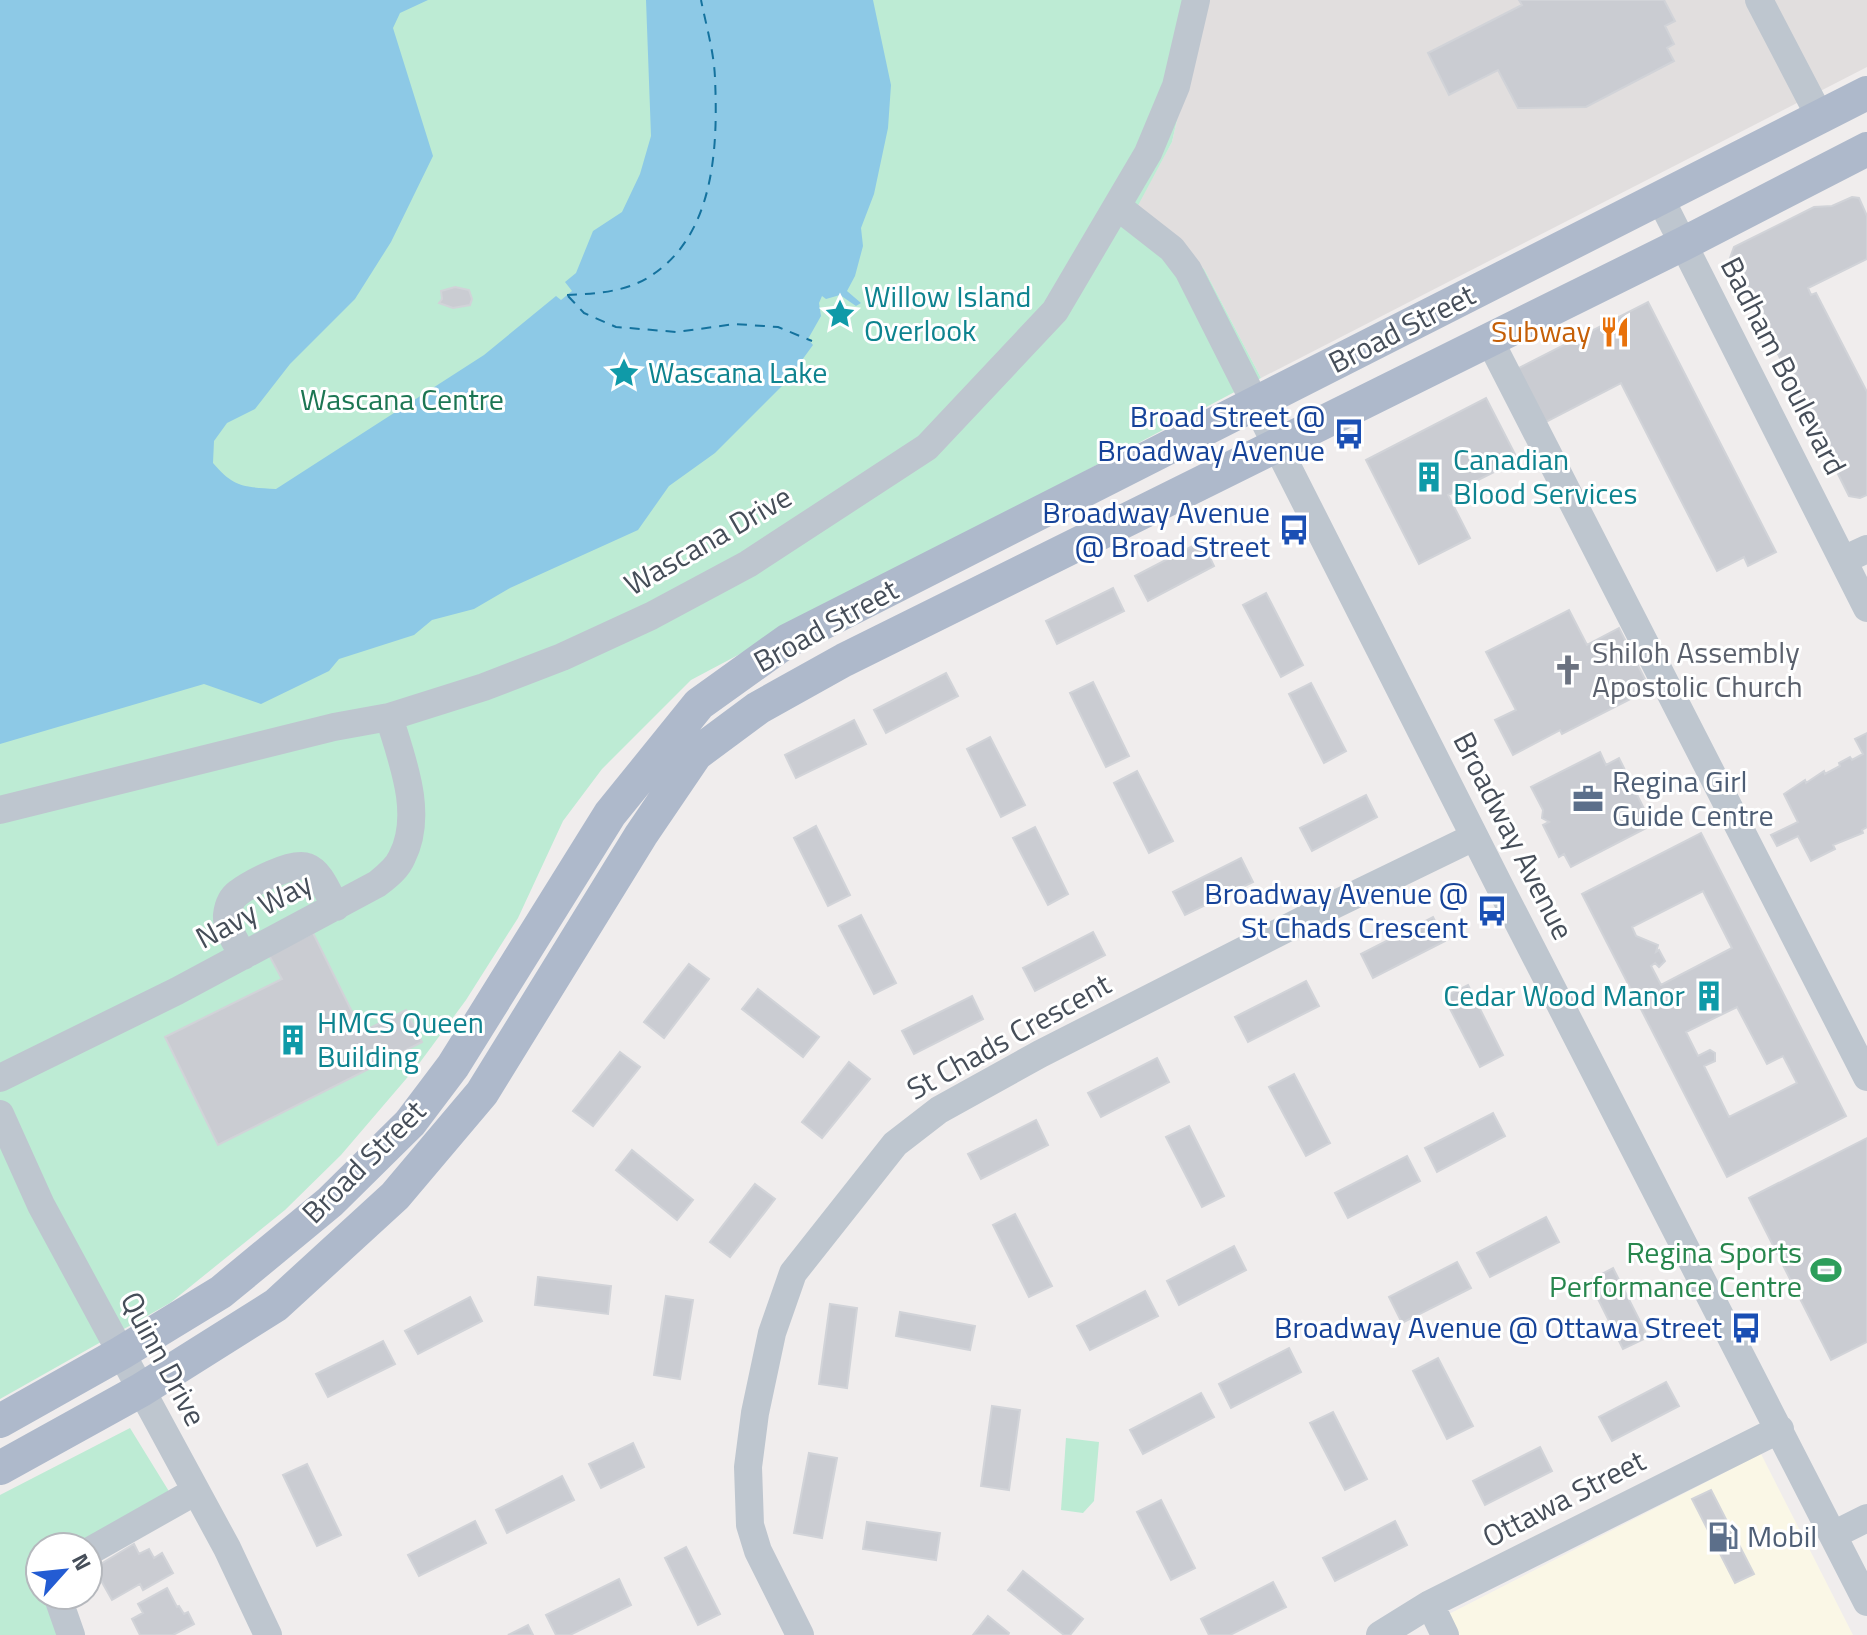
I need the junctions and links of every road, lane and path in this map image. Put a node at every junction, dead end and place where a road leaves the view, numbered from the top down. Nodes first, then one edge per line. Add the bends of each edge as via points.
1 (1196, 0) edge
2 (1759, 0) edge
3 (1867, 93) edge
4 (1820, 117) junction
5 (1867, 149) edge
6 (1660, 198) junction
7 (1117, 206) junction
8 (1683, 244) junction
9 (1489, 339) junction
10 (1256, 404) junction
11 (1277, 444) junction
12 (1855, 554) edge
13 (1867, 608) edge
14 (389, 717) junction
15 (0, 810) edge
16 (1474, 837) junction
17 (336, 907) junction
18 (243, 956) junction
19 (1867, 1077) edge
20 (0, 1078) edge
21 (0, 1114) edge
22 (121, 1353) junction
23 (141, 1390) junction
24 (0, 1421) edge
25 (1780, 1429) junction
26 (0, 1468) edge
27 (196, 1491) junction
28 (1867, 1518) edge
29 (1833, 1535) junction
30 (104, 1543) edge
31 (1867, 1602) edge
32 (1430, 1604) junction
33 (63, 1611) edge
34 (71, 1635) edge
35 (268, 1635) edge
36 (800, 1635) edge
37 (1380, 1635) edge
38 (1445, 1635) edge

1 - 7 street, Wascana Drive via 1169,105
2 - 4 street
3 - 4 main road, Broad Street
4 - 6 main road, Broad Street
5 - 8 main road, Broad Street
6 - 8 street, Badham Boulevard
6 - 10 main road, Broad Street
7 - 10 street, Broadway Avenue via 1172,249 1188,270
7 - 14 street, Wascana Drive via 1055,311 927,447 748,564 651,616 562,657
8 - 9 main road, Broad Street
8 - 12 street, Badham Boulevard
9 - 11 main road, Broad Street
9 - 19 street
10 - 11 street, Broadway Avenue
10 - 22 main road, Broad Street via 787,641 699,704 610,814 453,1066 410,1123 330,1202 221,1292
11 - 16 street, Broadway Avenue
11 - 23 main road, Broad Street via 844,660 758,708 696,754 482,1093 395,1196 276,1305
12 - 13 street, Badham Boulevard
14 - 15 street, Wascana Drive
14 - 17 street, Navy Way via 409,783 409,837 391,872
16 - 25 street, Broadway Avenue
16 - 36 street, St Chads Crescent via 1040,1054 939,1110 895,1144 793,1273 772,1333 755,1413 748,1467 750,1525
17 - 18 street, Navy Way
17 - 18 street via 309,867 288,866 236,894 228,926
18 - 20 street, Navy Way
21 - 22 street, Quinn Drive via 41,1205
22 - 23 street, Quinn Drive
22 - 24 main road, Broad Street
23 - 26 main road, Broad Street
23 - 27 street, Quinn Drive
25 - 29 street, Broadway Avenue
25 - 32 street, Ottawa Street
27 - 30 street
27 - 35 street, Quinn Drive
28 - 29 street
29 - 31 street, Broadway Avenue
32 - 37 street, Ottawa Street
32 - 38 street
33 - 34 street

